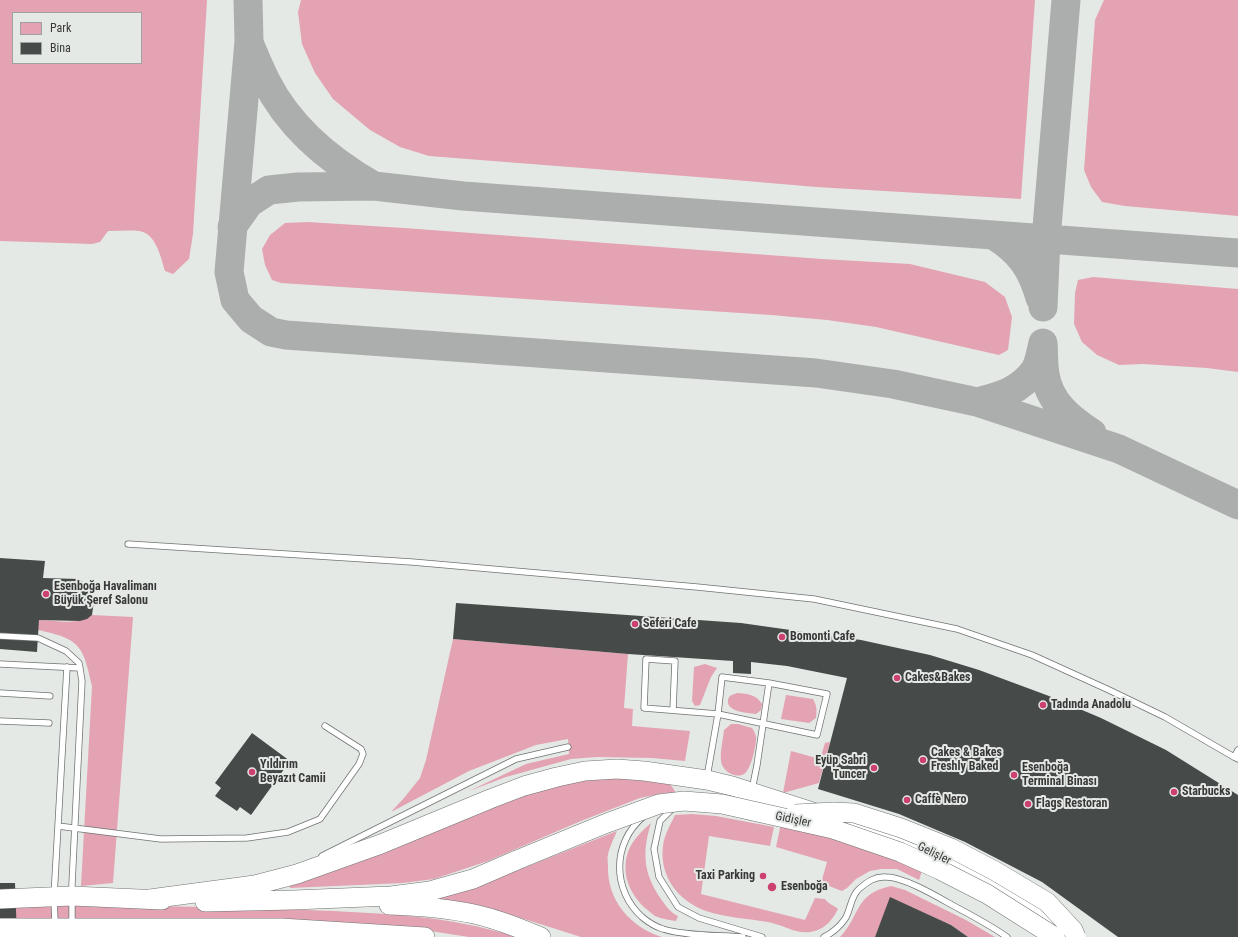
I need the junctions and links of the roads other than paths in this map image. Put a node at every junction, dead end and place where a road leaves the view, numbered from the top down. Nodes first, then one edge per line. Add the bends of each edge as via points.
1 (128, 544) dead end
2 (0, 636) edge
3 (0, 664) edge
4 (67, 667) junction
5 (80, 668) junction
6 (769, 683) junction
7 (0, 693) edge
8 (50, 696) dead end
9 (673, 710) junction
10 (718, 714) junction
11 (0, 721) edge
12 (49, 723) dead end
13 (764, 723) junction
14 (325, 726) dead end
15 (568, 747) dead end
16 (1238, 750) edge
17 (1236, 758) edge
18 (715, 788) junction
19 (752, 792) junction
20 (659, 804) junction
21 (755, 812) junction
22 (58, 826) junction
23 (75, 828) junction
24 (314, 860) dead end
25 (294, 868) dead end
26 (255, 886) junction
27 (63, 896) junction
28 (1, 899) edge
29 (150, 900) junction
30 (294, 900) junction
31 (0, 928) edge
32 (63, 928) junction
33 (543, 936) edge
34 (425, 937) edge
35 (743, 937) edge
36 (762, 937) edge
37 (824, 937) edge
38 (1008, 937) edge
39 (1055, 937) edge
40 (1075, 937) edge

1 - 17 lane via 412,562 814,599 957,629 1032,655 1165,717
2 - 5 lane via 38,638 66,651 79,663
3 - 4 lane
4 - 5 lane
4 - 22 lane
5 - 23 lane via 82,681
6 - 10 lane via 722,677
6 - 13 lane
6 - 13 lane via 827,694 817,735
7 - 8 lane
9 - 9 lane via 675,661 646,659 644,708
9 - 10 lane
10 - 13 lane
10 - 18 lane
11 - 12 lane
13 - 19 lane
14 - 23 lane via 361,749 363,754 359,764 320,819 288,832 247,838 162,839
15 - 24 lane via 516,759
16 - 17 lane
18 - 19 highway, Gelişler
18 - 26 highway, Gelişler via 644,771 585,771 524,786 381,844 304,872
18 - 36 lane via 676,805 660,821 654,849 659,877 678,906 699,918
19 - 40 highway, Gelişler via 912,844 977,875
20 - 21 highway, Gidişler, bridge via 684,801 722,804
20 - 30 highway, Gidişler, bridge via 473,879 430,891 391,896
20 - 35 lane via 641,819 629,833 622,847 619,872 627,899 648,922 662,929
21 - 39 highway, Gidişler, bridge via 833,829 900,852 986,894
21 - 40 highway, bridge via 790,815 854,813 901,828 995,871 1047,902 1073,930
22 - 23 lane
22 - 27 lane
23 - 27 lane
25 - 26 lane
26 - 29 highway, Gelişler
27 - 28 highway
27 - 29 highway
27 - 32 lane
27 - 32 lane
29 - 30 highway
30 - 33 highway via 421,907 474,914
31 - 32 highway
32 - 34 highway via 281,928
37 - 38 lane via 845,918 858,890 873,878 886,876 928,892

